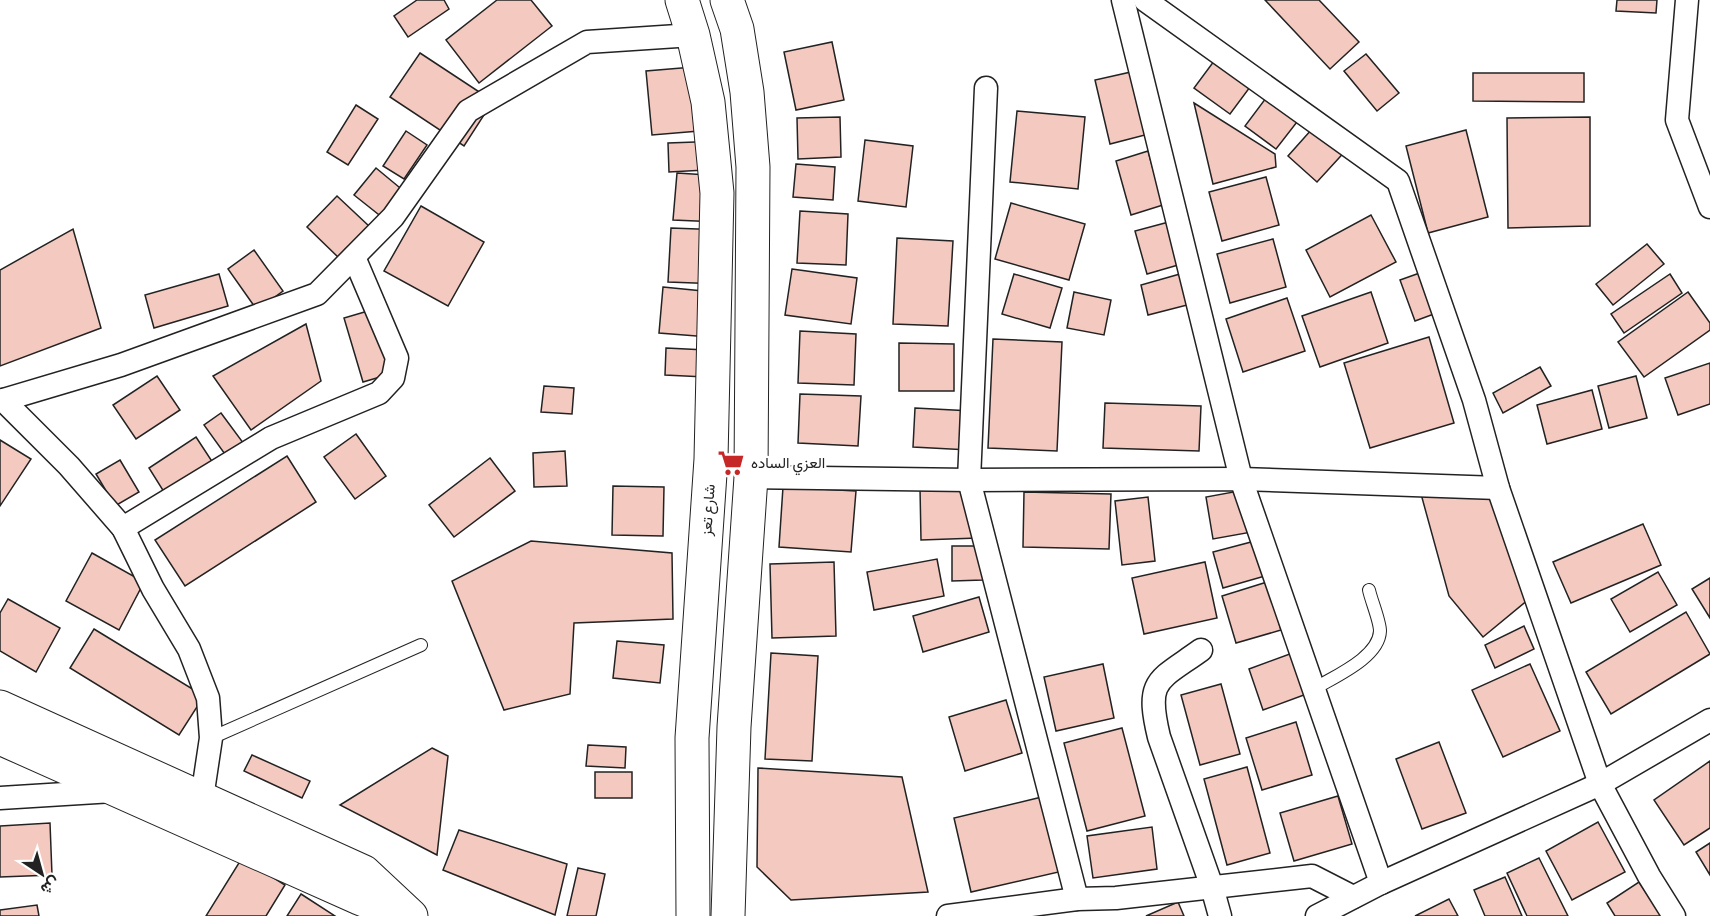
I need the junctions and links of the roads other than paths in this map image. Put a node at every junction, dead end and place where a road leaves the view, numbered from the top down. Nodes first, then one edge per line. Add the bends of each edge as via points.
1 (682, 0) edge
2 (727, 0) edge
3 (1123, 0) edge
4 (1145, 0) edge
5 (1688, 0) edge
6 (693, 35) junction
7 (986, 88) dead end
8 (1710, 207) edge
9 (354, 257) junction
10 (1, 401) edge
11 (751, 477) junction
12 (1241, 479) junction
13 (969, 480) junction
14 (1498, 488) junction
15 (123, 528) junction
16 (1369, 590) dead end
17 (421, 645) dead end
18 (1201, 650) dead end
19 (1314, 689) junction
20 (0, 707) edge
21 (1710, 720) edge
22 (0, 738) edge
23 (211, 738) junction
24 (1600, 784) junction
25 (117, 791) junction
26 (0, 798) edge
27 (202, 798) junction
28 (1381, 883) junction
29 (1212, 887) junction
30 (1353, 897) junction
31 (1077, 899) junction
32 (405, 916) edge
33 (411, 916) edge
34 (693, 916) edge
35 (728, 916) edge
36 (948, 916) edge
37 (1220, 916) edge
38 (1317, 916) edge
39 (1674, 916) edge

1 - 6 main road, شارع تعز
2 - 11 main road via 737,29 747,92 753,167
3 - 12 street
4 - 14 street via 1398,181 1474,400
5 - 8 street via 1677,120
6 - 9 street via 587,42 468,111 393,217
6 - 34 main road, شارع تعز via 708,102 717,193 711,459 692,738
7 - 13 street
9 - 10 street via 317,294 122,365
9 - 15 street via 397,358 393,378 379,393 271,438
10 - 15 street via 69,466
11 - 13 street
11 - 35 main road via 734,727
12 - 13 street
12 - 14 street
12 - 19 street
13 - 31 street
14 - 24 street
15 - 23 street via 189,649 208,698
16 - 19 lane via 1380,632 1373,648 1362,660
17 - 23 lane
18 - 29 street via 1159,681 1153,694 1153,712
19 - 28 street
20 - 27 main road
21 - 24 street
22 - 25 main road
23 - 27 street
24 - 28 street
24 - 39 street
25 - 26 street
25 - 32 main road
27 - 33 main road via 364,872
28 - 30 street
29 - 30 street via 1312,876
29 - 31 street
29 - 37 street
30 - 38 street
31 - 36 street

